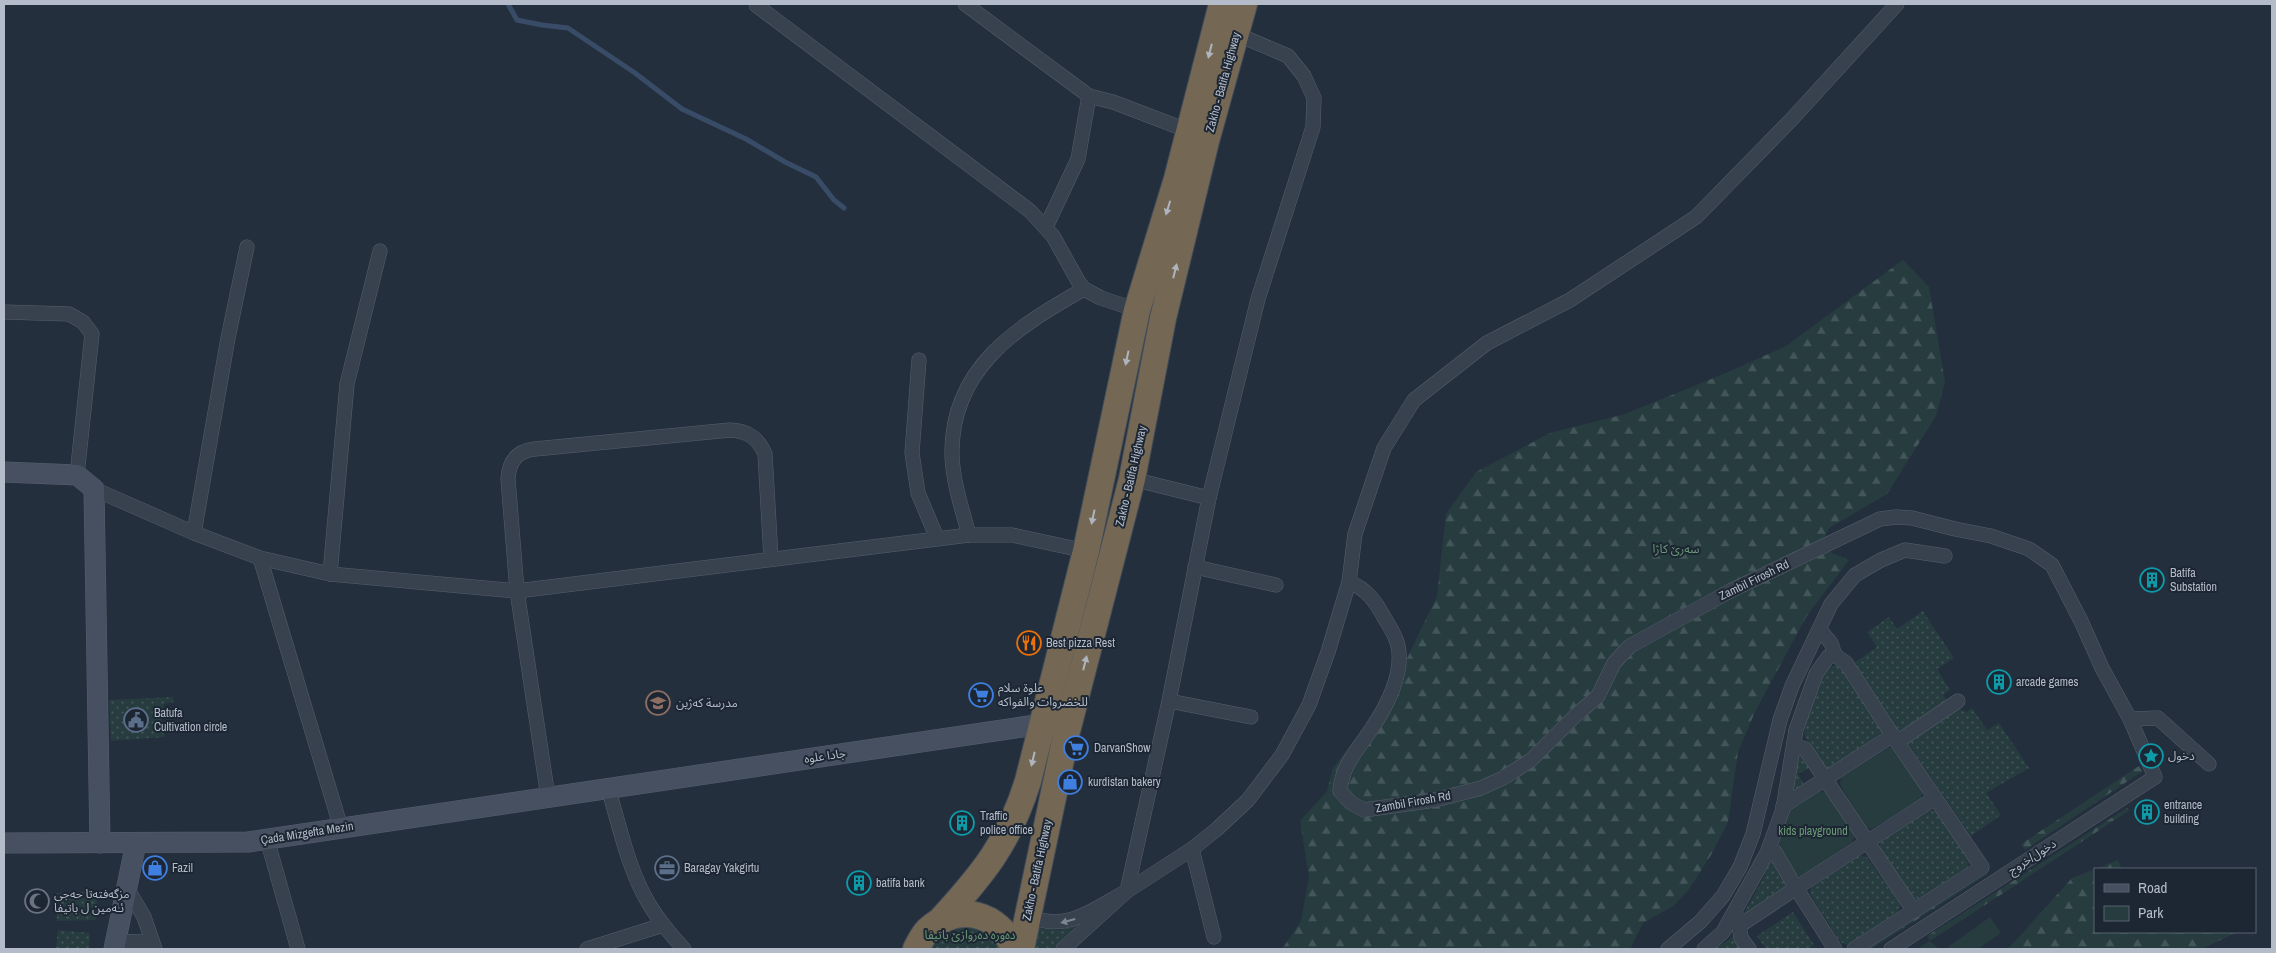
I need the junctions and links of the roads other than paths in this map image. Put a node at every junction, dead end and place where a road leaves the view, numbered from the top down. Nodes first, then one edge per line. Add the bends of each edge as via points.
1 (965, 4) edge
2 (1222, 4) edge
3 (1244, 4) edge
4 (1897, 4) edge
5 (756, 5) dead end
6 (985, 10) edge
7 (1236, 34) junction
8 (1089, 96) junction
9 (1189, 131) junction
10 (1046, 227) junction
11 (247, 247) dead end
12 (380, 251) dead end
13 (1084, 289) junction
14 (1137, 310) junction
15 (4, 312) edge
16 (920, 360) dead end
17 (4, 472) edge
18 (77, 475) junction
19 (1132, 479) junction
20 (94, 490) junction
21 (1209, 498) junction
22 (194, 533) junction
23 (969, 535) junction
24 (937, 538) junction
25 (1086, 551) junction
26 (1945, 556) dead end
27 (260, 558) junction
28 (771, 558) junction
29 (1195, 567) junction
30 (330, 574) junction
31 (1349, 582) junction
32 (1276, 585) dead end
33 (517, 591) junction
34 (1820, 630) junction
35 (1835, 654) junction
36 (1169, 701) junction
37 (1958, 701) dead end
38 (1252, 717) dead end
39 (2130, 719) junction
40 (1042, 724) junction
41 (1895, 738) junction
42 (1794, 745) junction
43 (2146, 757) joint
44 (2209, 764) dead end
45 (1826, 780) junction
46 (608, 788) junction
47 (548, 797) junction
48 (1935, 798) junction
49 (1783, 806) junction
50 (341, 828) junction
51 (267, 840) junction
52 (1868, 842) junction
53 (4, 843) edge
54 (100, 843) junction
55 (136, 843) junction
56 (1192, 849) junction
57 (1765, 857) junction
58 (127, 888) junction
59 (1796, 888) junction
60 (1127, 891) junction
61 (1736, 910) junction
62 (1914, 911) junction
63 (1028, 915) junction
64 (663, 925) junction
65 (1740, 926) junction
66 (927, 934) edge
67 (1214, 937) dead end
68 (1078, 942) edge
69 (115, 945) edge
70 (147, 949) edge
71 (155, 949) edge
72 (298, 949) edge
73 (587, 949) edge
74 (684, 949) edge
75 (898, 949) edge
76 (1015, 949) edge
77 (1021, 949) edge
78 (1063, 949) edge
79 (1668, 949) edge
80 (1704, 949) edge
81 (1749, 949) edge
82 (1835, 949) edge
83 (1854, 949) edge
84 (1891, 949) edge

1 - 6 street
2 -> 9 highway
3 - 7 highway, Zakho - Batifa Highway
4 - 31 street via 1791,120 1696,217 1570,300 1488,343 1414,400 1384,448 1355,534
5 - 10 street via 1030,211
6 - 8 street
19 -> 7 highway, Zakho - Batifa Highway via 1163,318
7 - 21 street via 1288,56 1304,76 1314,98 1313,128 1258,299
8 - 9 street
8 - 10 street via 1078,159
9 -> 14 highway
10 - 13 street
11 - 22 street
12 - 30 street via 347,384
13 - 14 street
13 - 23 street via 1011,334 986,358 967,388 955,421 952,456
14 -> 25 highway
15 - 18 street via 69,314 83,322 92,334
16 - 24 street via 912,453 918,493
17 - 18 street
18 - 20 street
19 - 21 street
63 -> 19 highway, Zakho - Batifa Highway via 1068,731
20 - 22 street
20 - 54 street
21 - 29 street
22 - 27 street
23 - 24 street
23 - 25 street via 1012,535
24 - 28 street
25 - 40 highway
26 - 34 street via 1905,550 1855,575 1831,604
27 - 30 street
27 - 50 street
28 - 33 street
28 - 33 street via 765,454 760,444 747,433 730,430 526,450 518,454 508,470
29 - 32 street
29 - 36 street
30 - 33 street
31 - 39 street, Zambil Firosh Rd via 1368,593 1394,634 1399,653 1399,666 1390,694 1373,728 1341,777 1340,791 1351,803 1364,810 1435,800 1503,778 1531,760 1598,696 1614,664 1630,646 1732,590 1858,528 1880,519 1896,517 1991,536 2029,549 2052,565
31 - 56 street via 1309,705 1282,755 1248,800
33 - 47 street
34 - 35 street
34 - 79 street via 1792,686 1780,720 1753,834 1740,867 1723,896 1700,922
35 - 41 street via 1846,663
35 - 42 street via 1828,657 1816,674 1796,730
36 - 38 street
36 - 60 street
37 - 41 street
39 - 43 street, Zambil Firosh Rd
39 - 44 street via 2158,718
40 - 46 street, جادا علوه
40 -> 66 highway via 1019,811 1006,838 990,864
41 - 45 street
41 - 48 street
42 - 45 street via 1805,749
42 - 49 street
43 - 84 street, دخول/خروج via 2155,777
45 - 49 street
45 - 52 street
46 - 47 street, Çada Mizgefta Mezin
46 - 64 street via 636,879
47 - 50 street, Çada Mizgefta Mezin
48 - 52 street
48 - 62 street via 1982,867
49 - 57 street
50 - 51 street, Çada Mizgefta Mezin
51 - 55 street, Çada Mizgefta Mezin
51 - 72 street
52 - 59 street
52 - 62 street
53 - 54 street, Çada Mizgefta Mezin
54 - 55 street, Çada Mizgefta Mezin
55 - 58 street
56 - 60 street
56 - 67 street
57 - 59 street via 1775,852
57 - 61 street
58 - 69 street
58 - 71 street via 144,917
59 - 65 street
59 - 82 street
60 -> 63 street via 1063,923 1039,921
60 - 68 street
61 - 65 street
61 - 80 street via 1723,932
62 - 83 street
63 - 77 highway, Zakho - Batifa Highway
64 - 73 street
64 - 74 street
65 - 81 street via 1741,938
66 - 75 highway
66 - 76 highway via 954,916 969,914 984,917 998,925
68 - 78 street
69 - 70 street via 142,942

